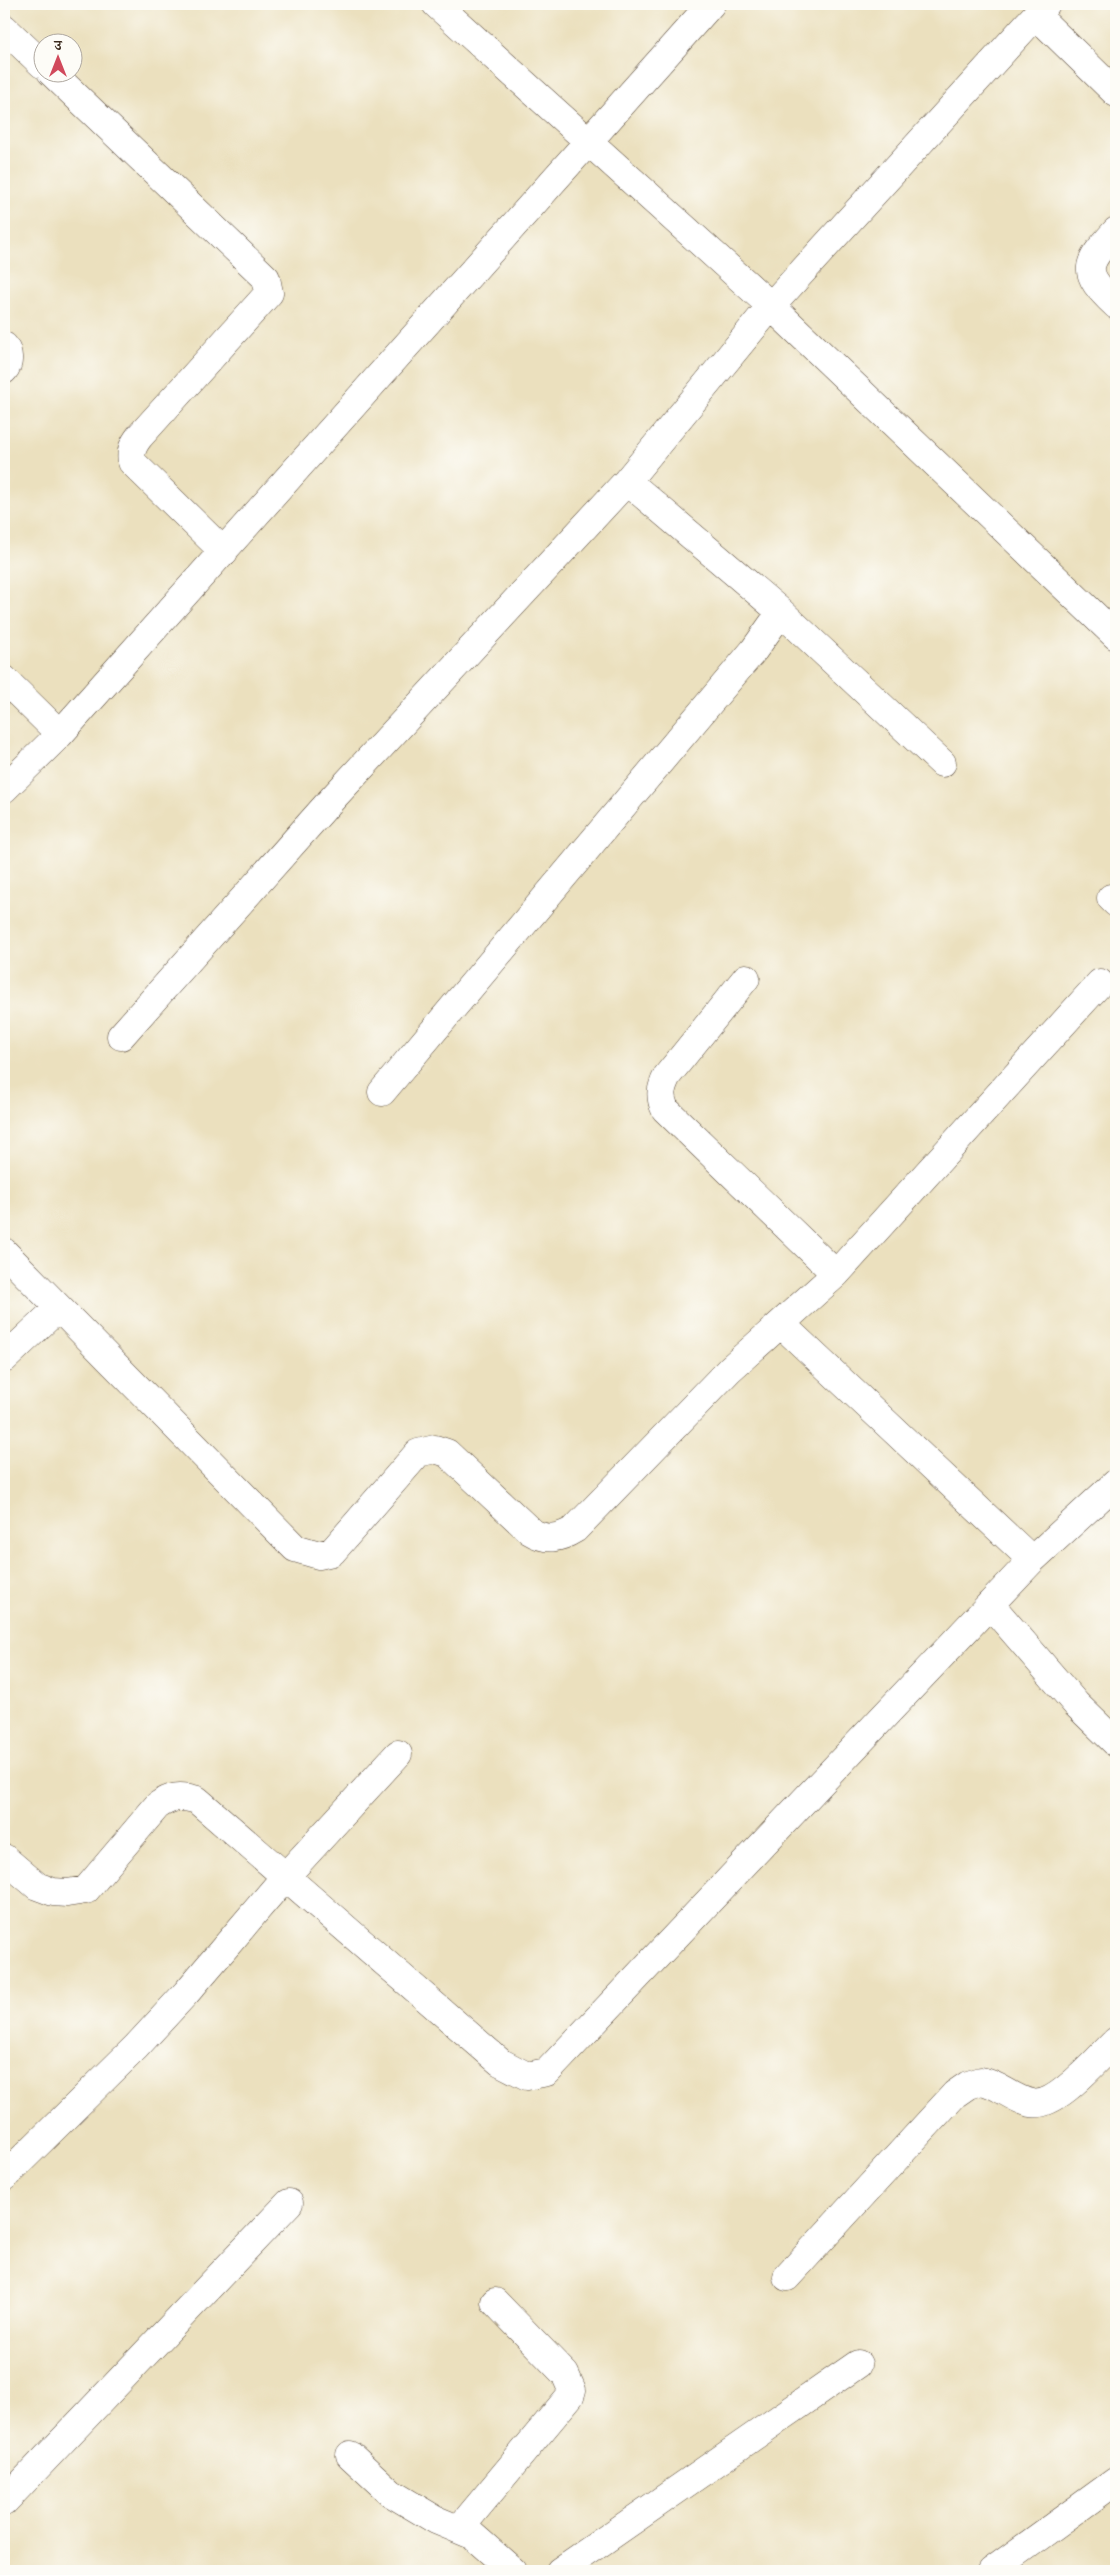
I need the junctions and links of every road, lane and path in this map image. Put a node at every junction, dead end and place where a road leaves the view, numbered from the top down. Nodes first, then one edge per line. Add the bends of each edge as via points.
1 (436, 4) edge
2 (712, 4) edge
3 (1041, 9) edge
4 (4, 28) edge
5 (32, 55) edge
6 (61, 82) edge
7 (1116, 93) edge
8 (589, 140) junction
9 (1116, 231) edge
10 (1116, 304) edge
11 (770, 306) junction
12 (4, 346) edge
13 (4, 370) edge
14 (627, 481) junction
15 (224, 552) junction
16 (781, 612) junction
17 (1116, 636) edge
18 (4, 679) edge
19 (60, 734) junction
20 (942, 763) dead end
21 (4, 789) edge
22 (746, 978) dead end
23 (1100, 983) dead end
24 (121, 1036) dead end
25 (382, 1092) dead end
26 (4, 1252) edge
27 (836, 1274) junction
28 (57, 1309) junction
29 (782, 1325) junction
30 (4, 1359) edge
31 (1116, 1483) edge
32 (1032, 1560) junction
33 (990, 1604) junction
34 (1116, 1743) edge
35 (398, 1754) dead end
36 (4, 1858) edge
37 (284, 1878) junction
38 (1116, 2041) edge
39 (4, 2177) edge
40 (289, 2204) dead end
41 (787, 2276) dead end
42 (496, 2302) dead end
43 (858, 2364) dead end
44 (350, 2455) dead end
45 (1116, 2481) edge
46 (4, 2502) edge
47 (460, 2528) junction
48 (513, 2571) edge
49 (560, 2571) edge
50 (992, 2571) edge

1 - 8 street
2 - 8 street
3 - 7 street
3 - 11 street
4 - 5 street
6 - 15 street via 266,278 270,292 132,446 132,462
8 - 11 street
8 - 15 street
9 - 10 street via 1093,256 1090,268 1097,288
11 - 14 street
11 - 17 street
12 - 13 street via 8,366
14 - 16 street
14 - 24 street via 333,798
15 - 19 street
16 - 20 street
16 - 25 street via 754,650
18 - 19 street
19 - 21 street
22 - 27 street via 667,1076 660,1098 665,1109
23 - 27 street
26 - 28 street
27 - 29 street
28 - 29 street via 295,1548 318,1556 332,1552 418,1453 426,1450 447,1452 530,1531 540,1537 566,1534 575,1529 730,1369
28 - 30 street
29 - 32 street
31 - 32 street
32 - 33 street
33 - 34 street via 1076,1704
33 - 37 street via 547,2072 527,2076 500,2062
35 - 37 street
36 - 37 street via 37,1886 67,1894 86,1890 157,1806 168,1798 182,1796 197,1800
37 - 39 street via 136,2047
38 - 41 street via 1057,2097 1045,2103 1032,2104 981,2081 955,2094
40 - 46 street
42 - 47 street via 566,2374 572,2390
43 - 49 street
44 - 47 street via 391,2492 436,2520
45 - 50 street
47 - 48 street via 488,2546

